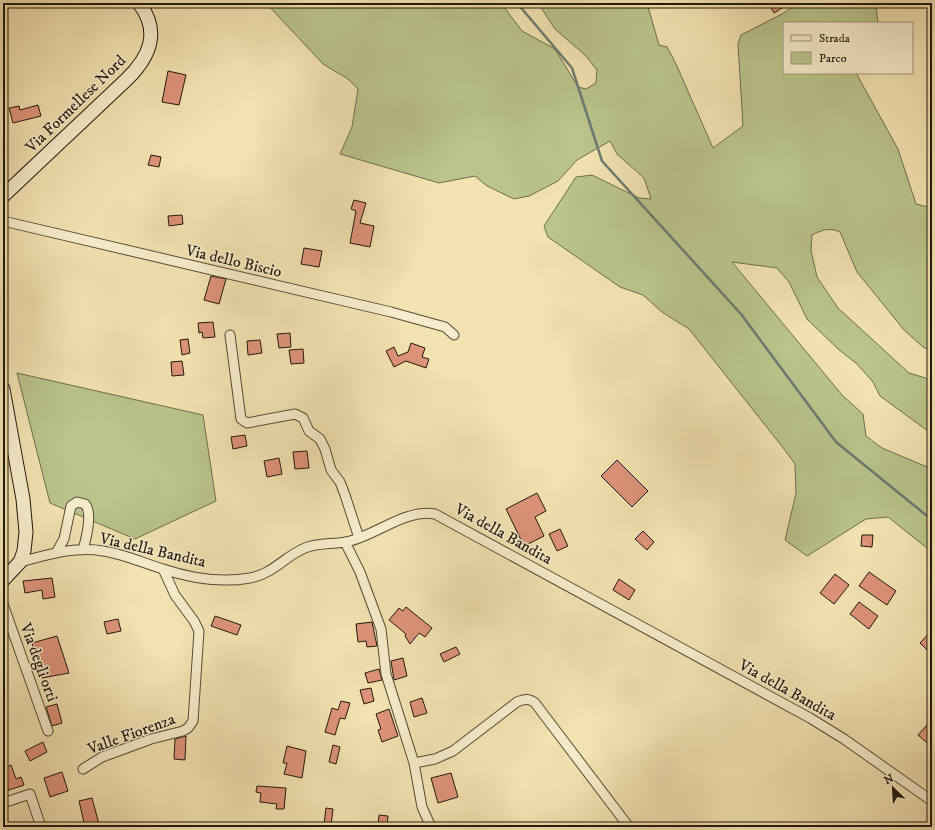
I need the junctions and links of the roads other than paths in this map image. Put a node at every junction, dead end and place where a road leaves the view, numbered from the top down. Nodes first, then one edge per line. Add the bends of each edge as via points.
1 (139, 3) edge
2 (3, 196) edge
3 (3, 221) edge
4 (230, 335) dead end
5 (454, 335) dead end
6 (3, 389) edge
7 (359, 538) junction
8 (345, 542) junction
9 (83, 550) junction
10 (56, 553) junction
11 (20, 562) junction
12 (163, 570) junction
13 (3, 580) edge
14 (3, 604) edge
15 (48, 731) dead end
16 (414, 763) junction
17 (83, 769) dead end
18 (932, 801) edge
19 (3, 803) edge
20 (41, 827) edge
21 (431, 827) edge
22 (629, 827) edge

1 - 2 street, Via Formellese Nord via 148,19 151,35 150,48 144,58 130,77
3 - 5 street, Via dello Biscio via 391,312 445,327
4 - 7 street via 241,419 245,423 250,423 292,414 299,414 303,418 309,431 320,439 325,449 331,470 343,490
6 - 11 street via 25,515 24,548
7 - 8 street, Via della Bandita
7 - 18 street, Via della Bandita via 414,515 426,513 441,516 810,718
8 - 12 street, Via della Bandita via 306,548 272,570 250,578 205,578
8 - 16 street via 381,629 386,674
9 - 10 street, Via della Bandita
9 - 10 street via 88,509 85,504 77,502 71,506 64,539
9 - 12 street, Via della Bandita via 111,552
10 - 11 street, Via della Bandita
11 - 13 street
12 - 17 street, Valle Fiorenza via 172,591 199,631 191,726 183,731 151,739 102,757
14 - 15 street, Via degli orti
16 - 21 street via 421,802
16 - 22 street via 449,753 517,702 530,700 535,703
19 - 20 street via 30,794

